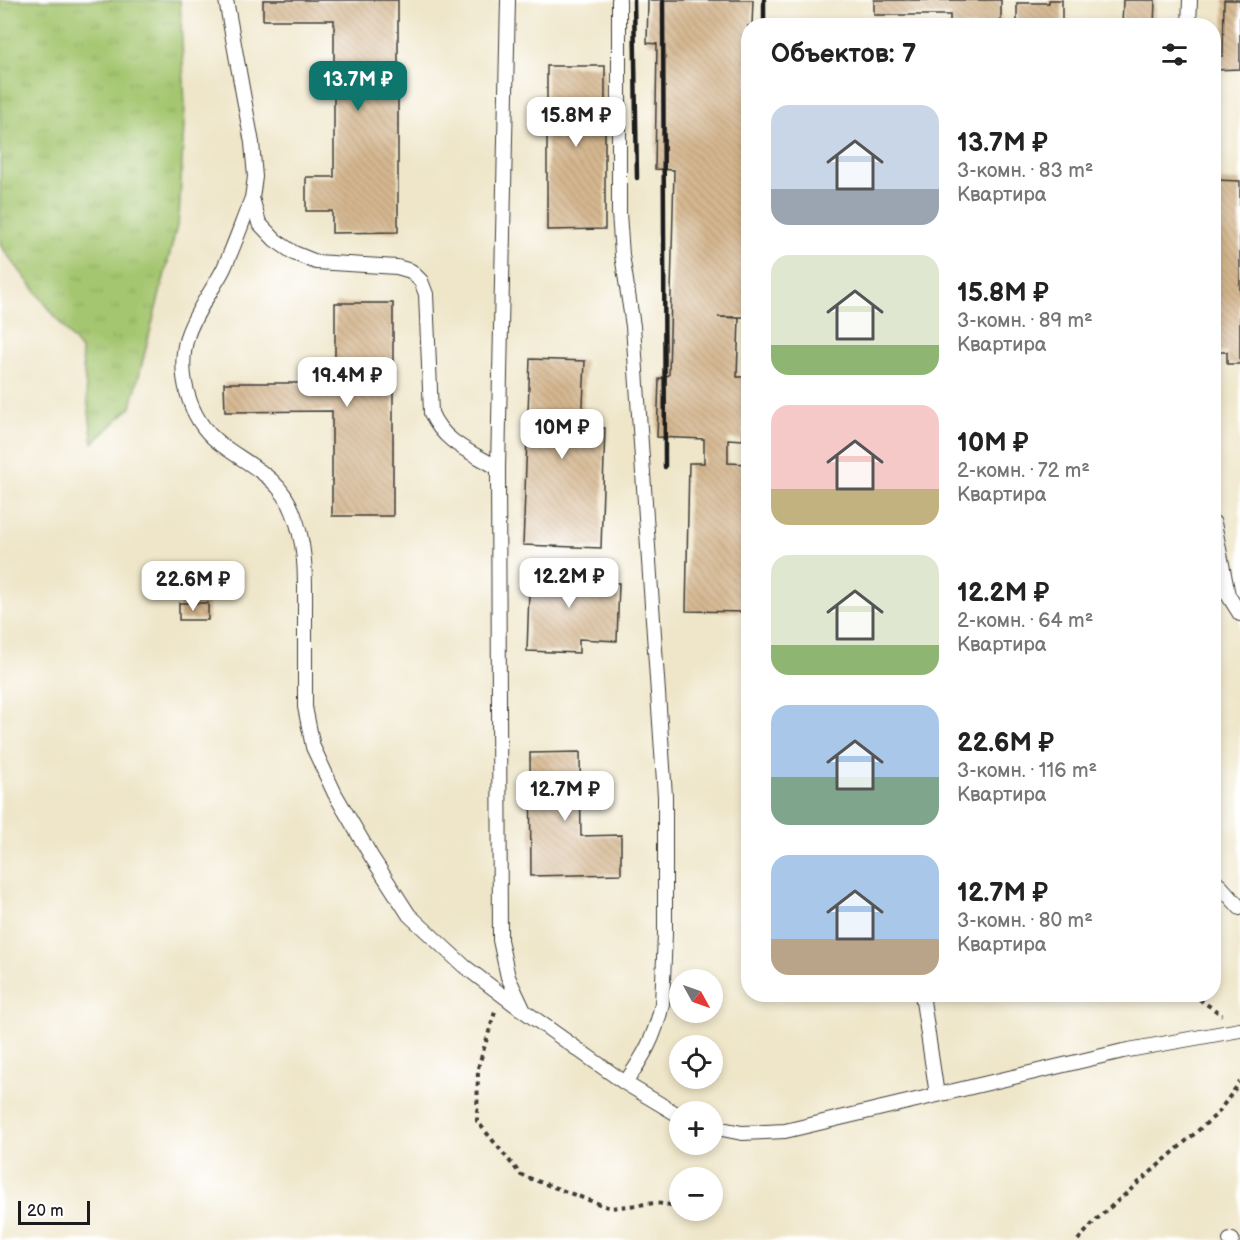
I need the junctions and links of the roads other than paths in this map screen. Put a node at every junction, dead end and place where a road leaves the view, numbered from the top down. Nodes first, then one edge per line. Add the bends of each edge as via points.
1 (226, 0) edge
2 (508, 0) edge
3 (619, 0) edge
4 (1190, 0) edge
5 (1189, 18) edge
6 (252, 198) junction
7 (498, 468) junction
8 (1221, 559) edge
9 (1240, 614) edge
10 (1221, 887) edge
11 (1240, 908) edge
12 (923, 1002) edge
13 (524, 1011) junction
14 (1235, 1026) edge
15 (625, 1083) junction
16 (937, 1095) junction
17 (669, 1109) edge
18 (723, 1129) edge

1 - 6 lane via 252,143
2 - 7 lane
3 - 15 lane via 622,255 633,326 666,860 662,1004 646,1053
4 - 5 lane
6 - 7 lane via 259,223 294,253 316,262 397,267 411,271 421,281 426,294 431,413 438,429 448,438
6 - 13 lane via 223,269 188,335 184,365 187,395 196,417 212,437 260,469 279,487 293,511 305,555 305,707 313,747 335,794 409,915 464,966
7 - 13 lane via 500,940 507,977
8 - 9 lane via 1228,595
10 - 11 lane
12 - 16 lane
13 - 15 lane
14 - 16 lane
15 - 17 lane
16 - 18 lane via 785,1131 742,1133

